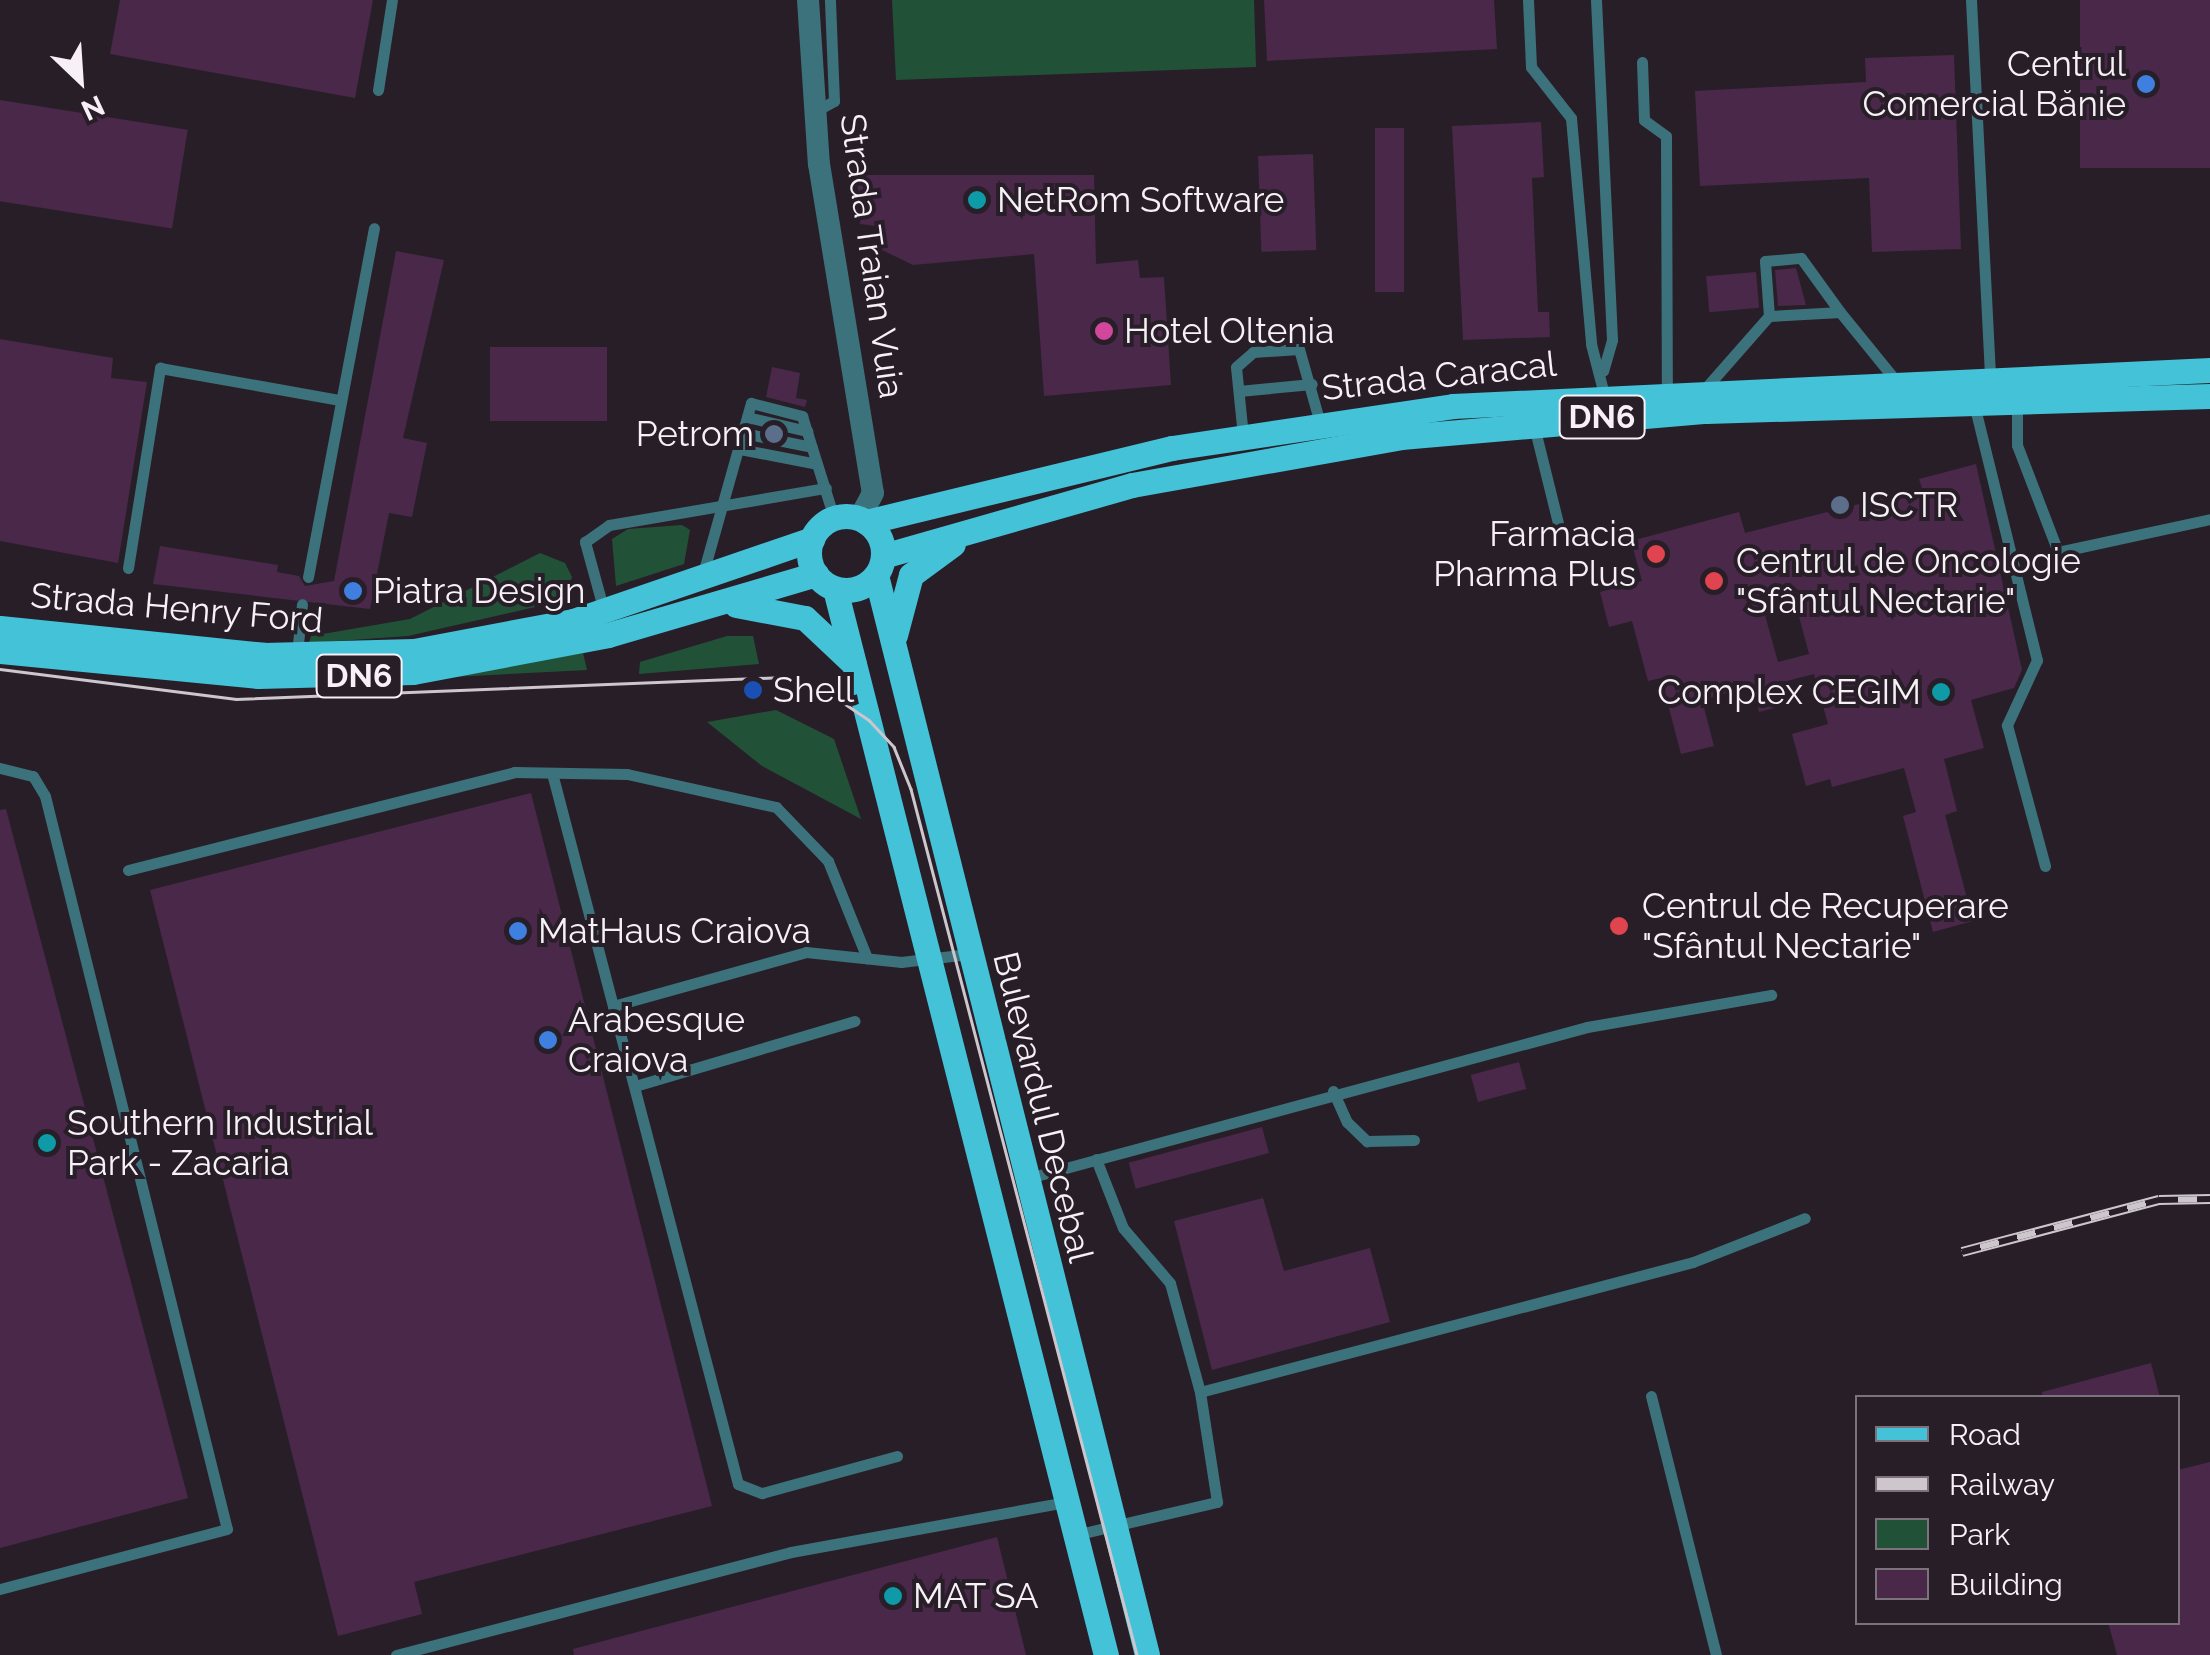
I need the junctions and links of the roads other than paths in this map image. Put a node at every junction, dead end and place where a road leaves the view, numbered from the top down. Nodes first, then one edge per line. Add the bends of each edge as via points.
1 (392, 0) edge
2 (808, 0) edge
3 (830, 0) edge
4 (1528, 0) edge
5 (1596, 0) edge
6 (1971, 0) edge
7 (1642, 62) dead end
8 (378, 90) dead end
9 (814, 112) junction
10 (374, 228) dead end
11 (1840, 312) junction
12 (1769, 316) junction
13 (2210, 370) edge
14 (1990, 378) junction
15 (1896, 381) junction
16 (1312, 384) junction
17 (1667, 390) junction
18 (1239, 391) junction
19 (1605, 394) junction
20 (2210, 396) edge
21 (340, 400) junction
22 (1704, 400) junction
23 (2017, 402) junction
24 (1974, 404) junction
25 (1533, 422) junction
26 (1320, 423) junction
27 (744, 434) junction
28 (1244, 436) junction
29 (812, 447) junction
30 (740, 449) junction
31 (817, 464) junction
32 (826, 488) junction
33 (722, 508) junction
34 (2210, 518) edge
35 (853, 520) junction
36 (1004, 521) junction
37 (1558, 524) dead end
38 (812, 539) junction
39 (879, 566) junction
40 (128, 568) dead end
41 (308, 577) dead end
42 (701, 580) junction
43 (826, 581) junction
44 (302, 604) dead end
45 (711, 605) junction
46 (604, 612) junction
47 (0, 628) edge
48 (894, 640) junction
49 (0, 651) edge
50 (296, 656) junction
51 (863, 676) junction
52 (0, 768) edge
53 (552, 772) junction
54 (2045, 866) dead end
55 (128, 870) dead end
56 (969, 954) junction
57 (867, 958) junction
58 (934, 962) junction
59 (1771, 994) dead end
60 (614, 1006) junction
61 (855, 1021) dead end
62 (635, 1086) junction
63 (1333, 1090) junction
64 (1414, 1140) dead end
65 (1096, 1158) junction
66 (1026, 1179) junction
67 (1804, 1218) dead end
68 (1200, 1392) junction
69 (1651, 1396) dead end
70 (896, 1456) dead end
71 (1067, 1502) junction
72 (1114, 1526) junction
73 (1075, 1535) junction
74 (0, 1589) edge
75 (396, 1655) edge
76 (1106, 1655) edge
77 (1148, 1655) edge
78 (1716, 1655) edge

1 - 8 lane
2 - 9 street, Strada Traian Vuia
3 - 9 lane via 834,101
4 - 19 lane via 1531,67 1570,118 1591,344
5 - 19 lane via 1612,340
6 - 14 lane
7 - 17 lane via 1644,120 1666,136
9 - 35 street, Strada Traian Vuia via 873,493
10 - 21 lane
11 - 12 lane
11 - 12 lane via 1801,258 1765,261
11 - 15 lane
12 - 22 lane
13 - 14 main road, Strada Caracal / DN6
14 - 15 main road, Strada Caracal / DN6
15 - 22 main road, Strada Caracal / DN6
16 - 18 lane
16 - 18 lane via 1306,358 1288,347 1244,358
16 - 26 lane
17 - 19 main road, Strada Caracal / DN6
17 - 22 main road, Strada Caracal / DN6
18 - 28 lane
19 - 22 main road, Strada Caracal / DN6
19 - 25 main road, Strada Caracal / DN6
19 - 26 main road, Strada Caracal / DN6
20 - 23 main road, Strada Caracal / DN6
21 - 40 lane via 160,368
21 - 41 lane
22 - 24 main road, Strada Caracal / DN6
23 - 24 main road, Strada Caracal / DN6
23 - 34 lane via 2018,445 2058,552
24 - 54 lane via 2037,660 2007,724
25 - 36 main road, Strada Caracal / DN6 via 1307,451 1132,485
25 - 37 lane
26 - 28 main road, Strada Caracal / DN6
27 - 29 lane
27 - 29 lane via 748,416 807,431
27 - 30 lane
28 - 35 main road, Strada Caracal / DN6
29 - 31 lane
30 - 31 lane
30 - 33 lane
31 - 32 lane
32 - 33 lane
32 - 35 lane
33 - 42 lane
33 - 46 lane via 609,525 586,542
35 - 38 main road, DN6
35 - 39 main road, Bulevardul Decebal
36 - 39 main road, Strada Caracal / DN6
36 - 48 main road via 910,575
38 - 42 main road, Strada Henry Ford / DN6
38 - 43 main road, Bulevardul Decebal
39 - 43 main road, DN6 via 858,588
39 - 48 main road, Bulevardul Decebal
42 - 46 main road, Strada Henry Ford / DN6
43 - 45 main road, Strada Henry Ford / DN6
43 - 51 main road, Bulevardul Decebal
44 - 50 lane
45 - 49 main road, Strada Henry Ford / DN6 via 551,648 364,675 187,673
45 - 51 main road via 768,606 805,618
46 - 50 main road, Strada Henry Ford / DN6 via 414,651
47 - 50 main road, Strada Henry Ford / DN6
48 - 56 main road, Bulevardul Decebal
51 - 58 main road, Bulevardul Decebal
52 - 74 lane via 33,776 46,796 227,1529
53 - 55 lane via 514,772
53 - 57 lane via 627,774 776,806 828,860
53 - 60 lane
56 - 58 lane
56 - 66 main road, Bulevardul Decebal
57 - 58 lane
57 - 60 lane via 806,952
58 - 71 main road, Bulevardul Decebal
59 - 63 lane via 1587,1027
60 - 62 lane
61 - 62 lane
62 - 70 lane via 738,1484 762,1492
63 - 64 lane via 1346,1122 1367,1141
63 - 65 lane
65 - 66 lane
65 - 68 lane via 1123,1228 1170,1283
66 - 72 main road, Bulevardul Decebal
67 - 68 lane via 1693,1262
68 - 72 lane via 1217,1502
69 - 78 lane
71 - 73 main road, Bulevardul Decebal
71 - 75 lane via 1015,1517 790,1552
72 - 73 lane
72 - 77 main road, Bulevardul Decebal
73 - 76 main road, Bulevardul Decebal

